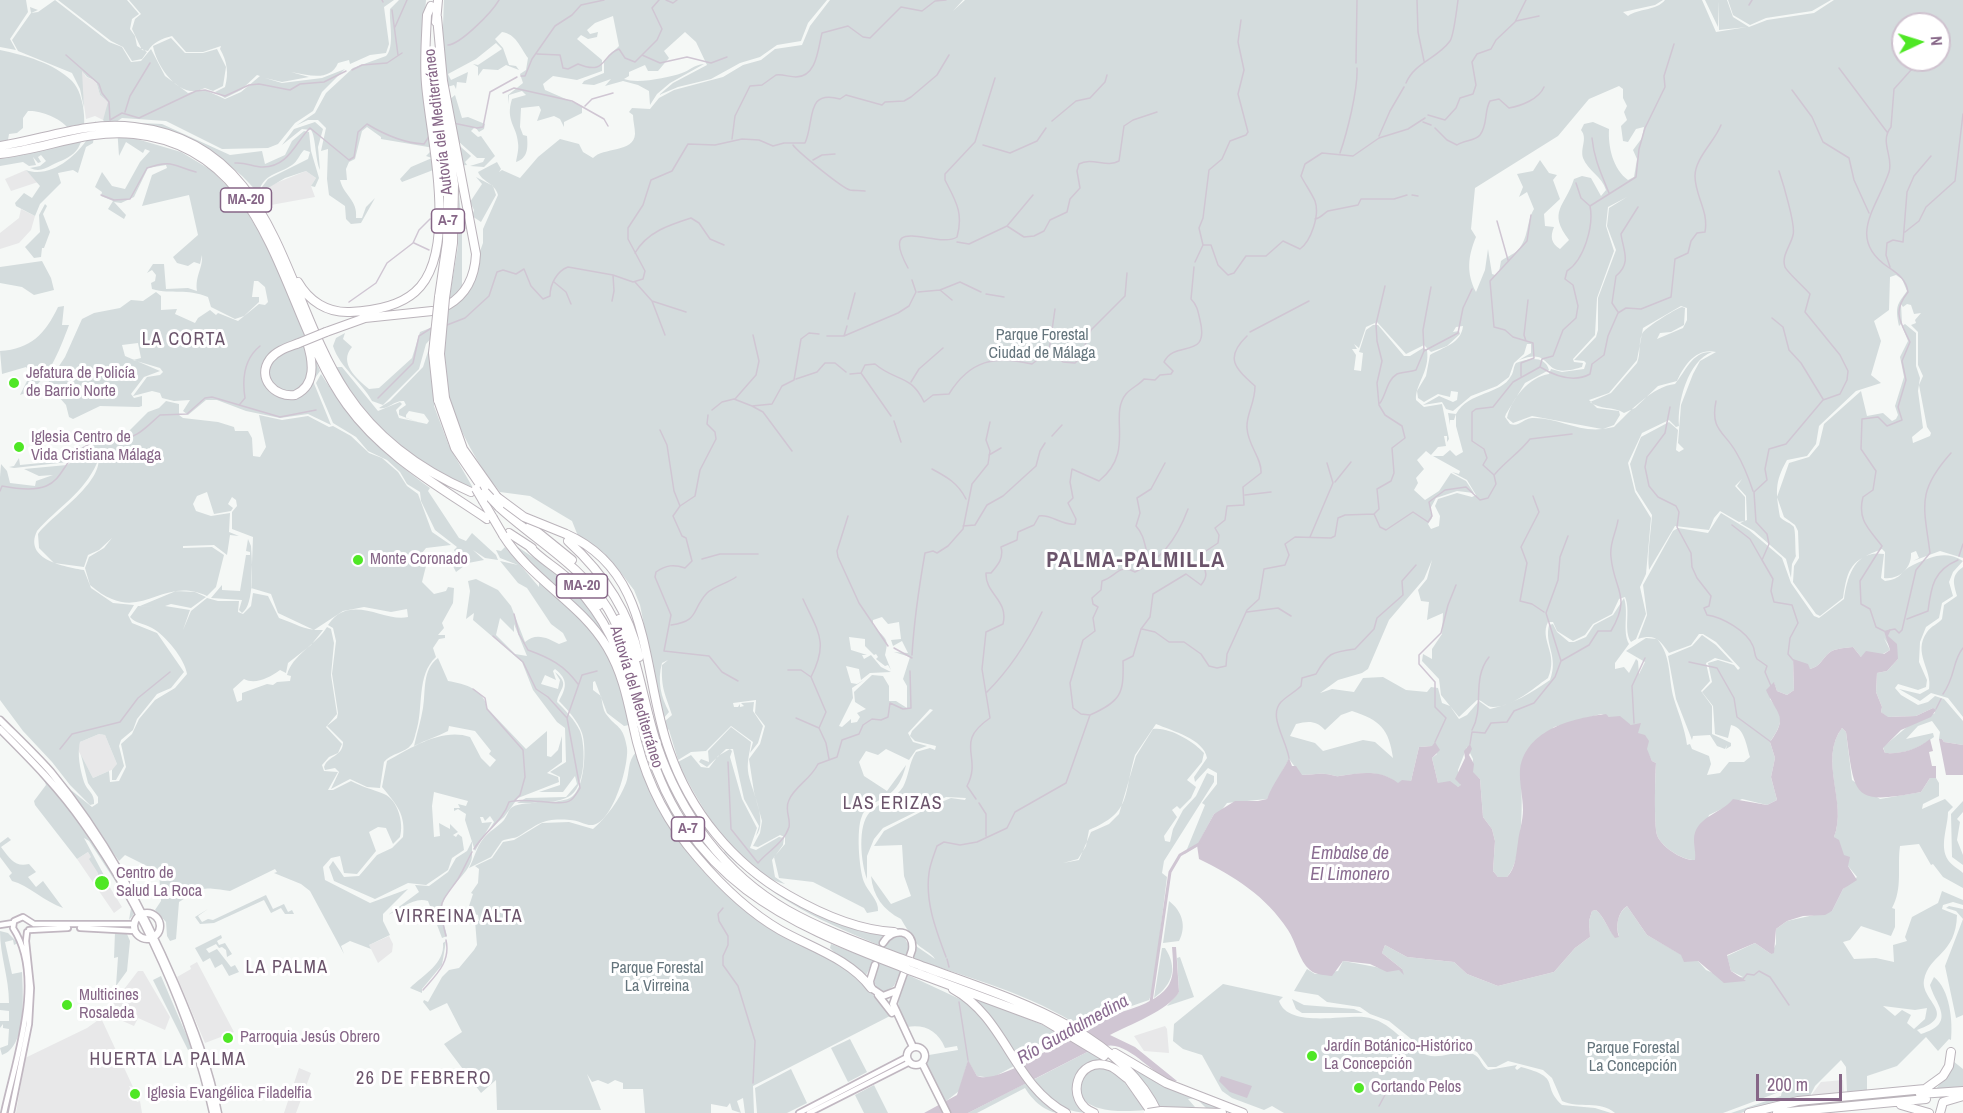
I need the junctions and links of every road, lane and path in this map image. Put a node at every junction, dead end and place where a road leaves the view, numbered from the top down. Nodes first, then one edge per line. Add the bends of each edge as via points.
1 (438, 0) edge
2 (431, 3) edge
3 (437, 96) junction
4 (77, 133) junction
5 (0, 146) edge
6 (445, 147) junction
7 (0, 154) edge
8 (286, 263) junction
9 (444, 300) junction
10 (432, 311) dead end
11 (300, 315) junction
12 (441, 399) junction
13 (455, 448) junction
14 (473, 490) junction
15 (484, 496) junction
16 (502, 506) junction
17 (490, 518) junction
18 (506, 534) junction
19 (567, 538) junction
20 (529, 546) junction
21 (621, 607) junction
22 (621, 639) junction
23 (651, 682) junction
24 (0, 720) edge
25 (652, 726) junction
26 (0, 729) edge
27 (647, 772) junction
28 (141, 915) junction
29 (30, 922) junction
30 (0, 926) edge
31 (14, 928) junction
32 (134, 928) junction
33 (28, 931) junction
34 (894, 932) junction
35 (153, 938) junction
36 (883, 943) dead end
37 (875, 965) dead end
38 (907, 965) junction
39 (925, 975) junction
40 (871, 988) junction
41 (896, 991) junction
42 (878, 995) junction
43 (1071, 1030) junction
44 (912, 1048) junction
45 (1103, 1050) junction
46 (1952, 1052) dead end
47 (909, 1060) junction
48 (920, 1064) junction
49 (1129, 1080) junction
50 (1963, 1094) edge
51 (1885, 1102) junction
52 (1160, 1112) edge
53 (4, 1113) edge
54 (11, 1113) edge
55 (213, 1113) edge
56 (218, 1113) edge
57 (799, 1113) edge
58 (809, 1113) edge
59 (946, 1113) edge
60 (1066, 1113) edge
61 (1094, 1113) edge
62 (1150, 1113) edge
63 (1222, 1113) edge
64 (1243, 1113) edge
65 (1749, 1113) edge
66 (1758, 1113) edge
67 (1777, 1113) edge
68 (1929, 1113) edge
69 (1940, 1113) edge

1 - 3 highway, Autovía del Mediterráneo / A-7
2 - 3 highway, Autovía del Mediterráneo / A-7 via 429,60
3 - 6 highway, Autovía del Mediterráneo / A-7
3 - 6 highway
4 - 5 highway, MA-20
4 - 7 highway, MA-20
4 - 8 highway, MA-20 via 121,126 155,131 206,153 245,187 275,235
4 - 11 highway, MA-20 via 140,135 172,143 229,180 269,239
6 - 8 highway via 430,272 414,293 384,307 335,311 307,295
6 - 9 highway, Autovía del Mediterráneo / A-7 via 448,228
6 - 9 highway via 476,261 469,284
8 - 14 highway, MA-20 via 323,352 361,413 413,462
9 - 12 highway, Autovía del Mediterráneo / A-7, bridge via 433,353
10 - 11 highway, bridge via 365,318 326,332 299,343 277,353 267,365 267,381 281,394 300,392 311,378 311,353 299,320
11 - 17 highway, MA-20 via 336,388 373,436 411,468
12 - 13 highway, Autovía del Mediterráneo / A-7
12 - 16 highway, Autovía del Mediterráneo / A-7, bridge via 463,449
13 - 14 highway
13 - 15 highway, Autovía del Mediterráneo / A-7
14 - 15 highway, bridge
15 - 16 highway, Autovía del Mediterráneo / A-7, bridge
15 - 17 highway
16 - 19 highway, bridge
16 - 22 highway, Autovía del Mediterráneo / A-7 via 579,571 608,609
16 - 25 highway, Autovía del Mediterráneo / A-7, bridge via 578,564 607,599 630,643
17 - 18 highway, bridge
18 - 20 highway, MA-20
18 - 27 highway via 530,571 586,620 607,648 625,688
19 - 21 highway, MA-20 via 603,578
19 - 23 highway via 599,553 622,581 635,613
20 - 22 highway, MA-20 via 588,591
20 - 27 highway via 576,587 609,634 625,672
21 - 23 highway via 636,636
21 - 25 highway, MA-20 via 637,647
22 - 38 highway, Autovía del Mediterráneo / A-7 via 656,765 692,835 734,879 781,915 841,944
23 - 34 highway via 665,739 680,778 704,818 731,851 770,884 814,909 862,926
24 - 28 main road via 50,771 93,828
25 - 38 highway, Autovía del Mediterráneo / A-7 via 671,782 687,811 698,829 740,875 765,896 807,920
26 - 28 main road via 46,776 83,822
27 - 40 highway via 668,818 714,876 766,921 853,970
28 - 32 main road
28 - 35 main road
28 - 35 main road via 153,915 160,923
29 - 31 main road via 20,917
29 - 32 main road
29 - 33 main road
30 - 31 main road
31 - 33 main road
31 - 53 main road via 22,942 26,967 26,1016
32 - 33 main road
32 - 35 main road via 141,938
33 - 54 main road via 29,1023
34 - 36 main road
34 - 41 main road via 907,934 913,944
35 - 55 main road via 199,1055
35 - 56 main road via 204,1055
37 - 40 main road
38 - 39 highway, Autovía del Mediterráneo / A-7
38 - 43 highway, Autovía del Mediterráneo / A-7 via 1012,1000
39 - 43 highway, Autovía del Mediterráneo / A-7
39 - 60 highway via 972,1001 989,1017 1034,1088
40 - 42 main road
41 - 42 main road
41 - 44 main road via 894,1010
42 - 44 main road via 890,1008
43 - 45 highway, Autovía del Mediterráneo / A-7
43 - 45 highway, Autovía del Mediterráneo / A-7
44 - 47 main road
44 - 48 main road via 922,1049 925,1058
45 - 49 highway, Autovía del Mediterráneo / A-7
45 - 52 highway, Autovía del Mediterráneo / A-7 via 1136,1080
45 - 64 highway via 1166,1083
46 - 65 highway via 1946,1072 1929,1088 1788,1102
47 - 48 main road
47 - 57 main road
47 - 58 main road
48 - 59 main road
49 - 61 highway via 1104,1065 1082,1072 1076,1083 1077,1097 1085,1109
49 - 62 highway, Autovía del Mediterráneo / A-7
50 - 51 highway
50 - 66 highway via 1802,1104
50 - 69 highway via 1943,1102
51 - 67 highway
51 - 68 highway
52 - 62 highway, bridge
52 - 63 highway

